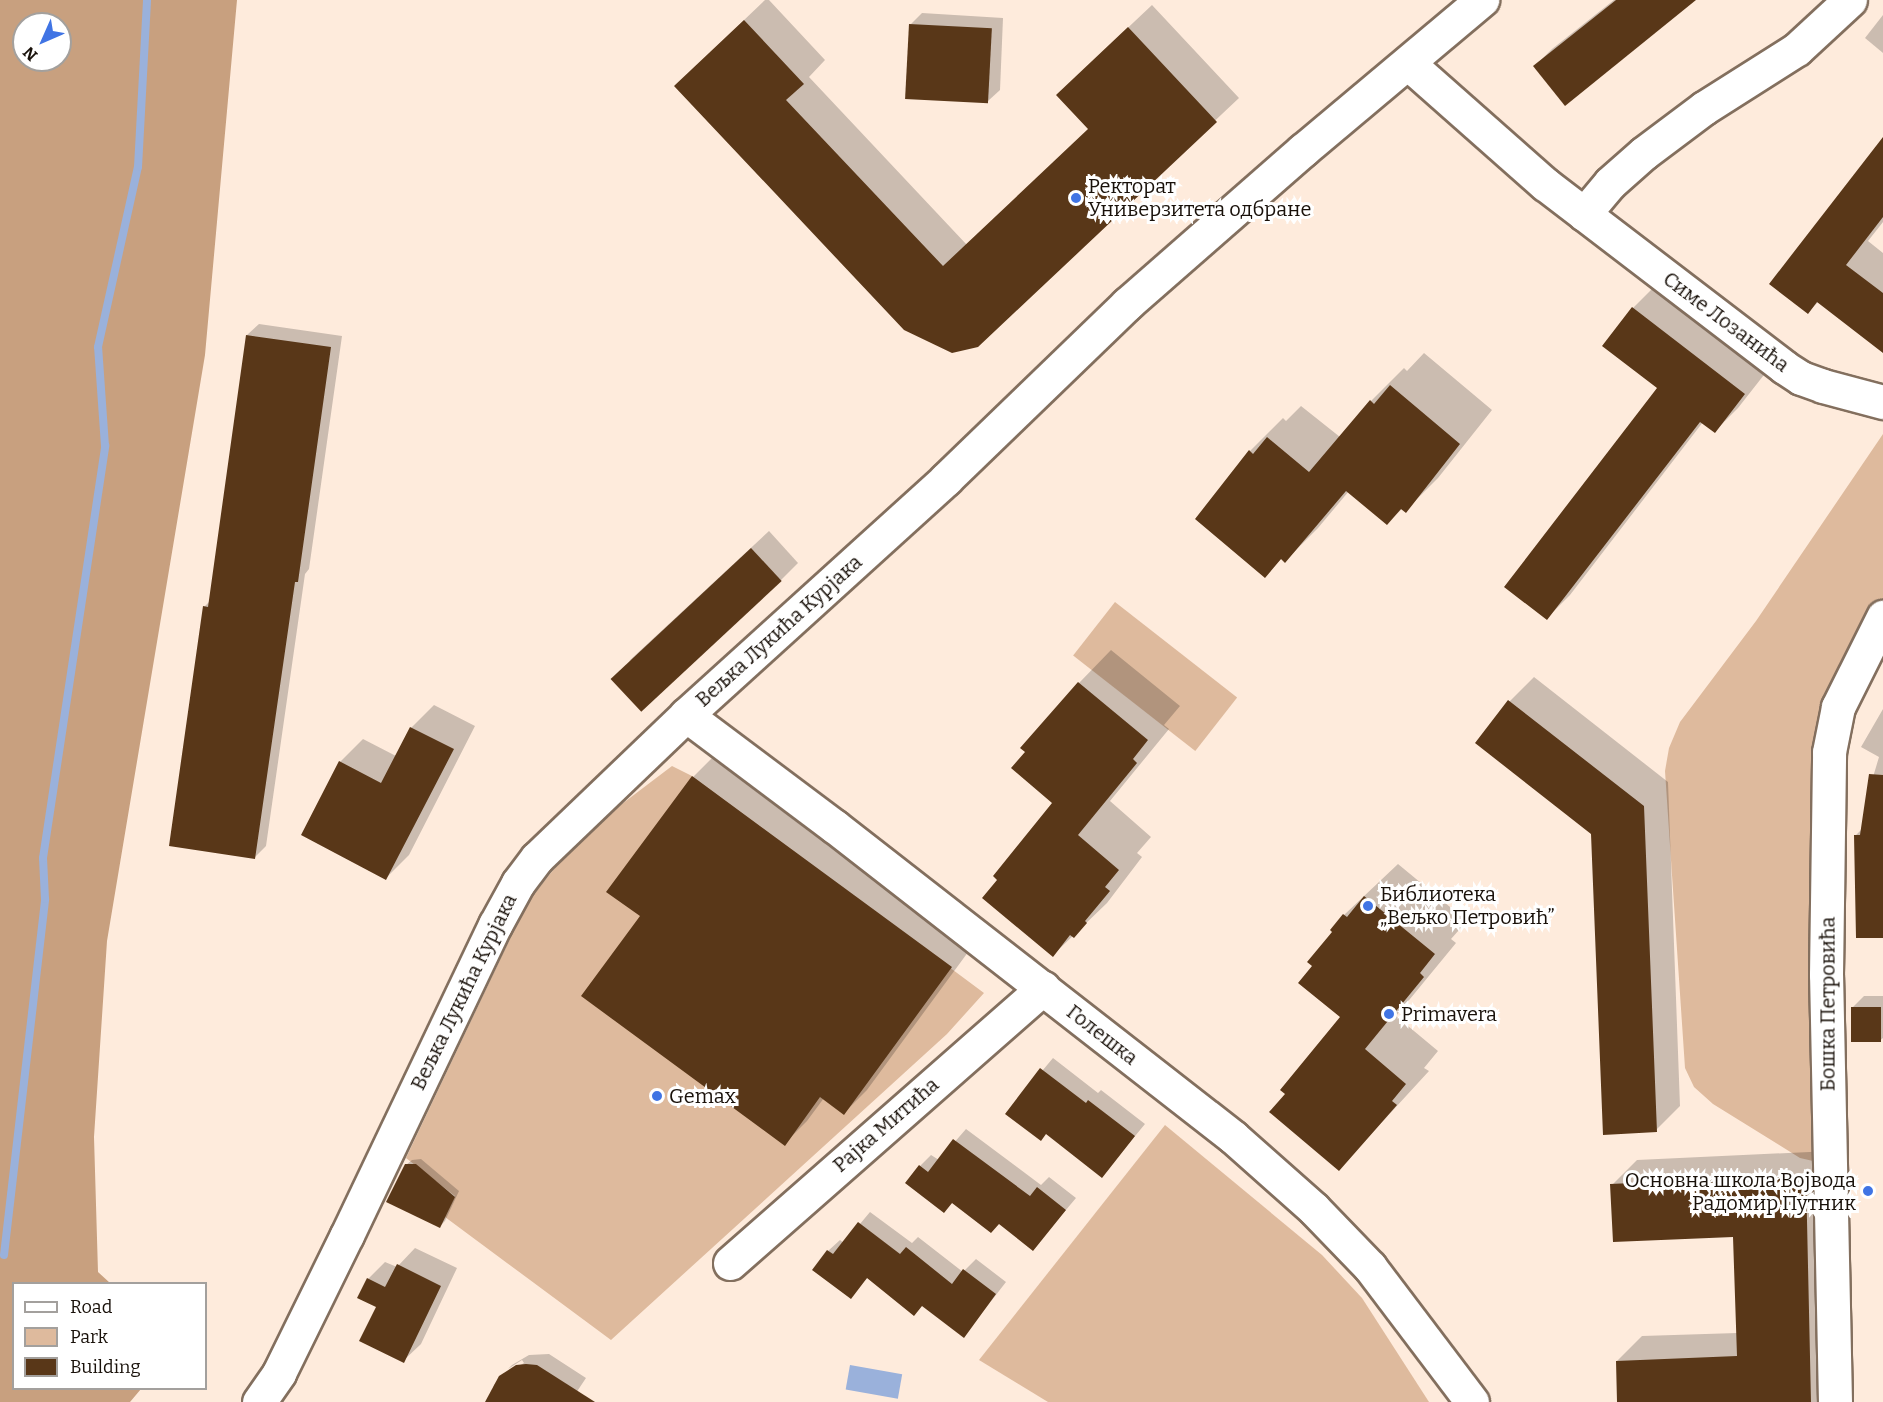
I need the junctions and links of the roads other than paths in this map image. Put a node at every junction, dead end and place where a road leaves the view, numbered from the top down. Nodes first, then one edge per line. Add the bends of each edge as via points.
1 (1482, 0) edge
2 (1850, 0) edge
3 (1408, 63) junction
4 (1584, 214) junction
5 (1883, 402) edge
6 (1883, 617) edge
7 (686, 715) junction
8 (1043, 988) junction
9 (730, 1263) dead end
10 (259, 1402) edge
11 (1472, 1402) edge
12 (1835, 1402) edge

1 - 3 street, Вељка Лукића Курјака
2 - 4 street via 1797,50 1704,108 1644,153 1610,183
3 - 4 street, Симе Лозанића
3 - 7 street, Вељка Лукића Курјака via 1126,304 946,479
4 - 5 street, Симе Лозанића via 1801,378
6 - 12 street, Бошка Петровића via 1838,707 1829,752 1826,975
7 - 8 street, Голешка
7 - 10 street, Вељка Лукића Курјака via 537,858 518,884 284,1362
8 - 9 street, Рајка Митића
8 - 11 street, Голешка via 1233,1137 1314,1209 1370,1266

